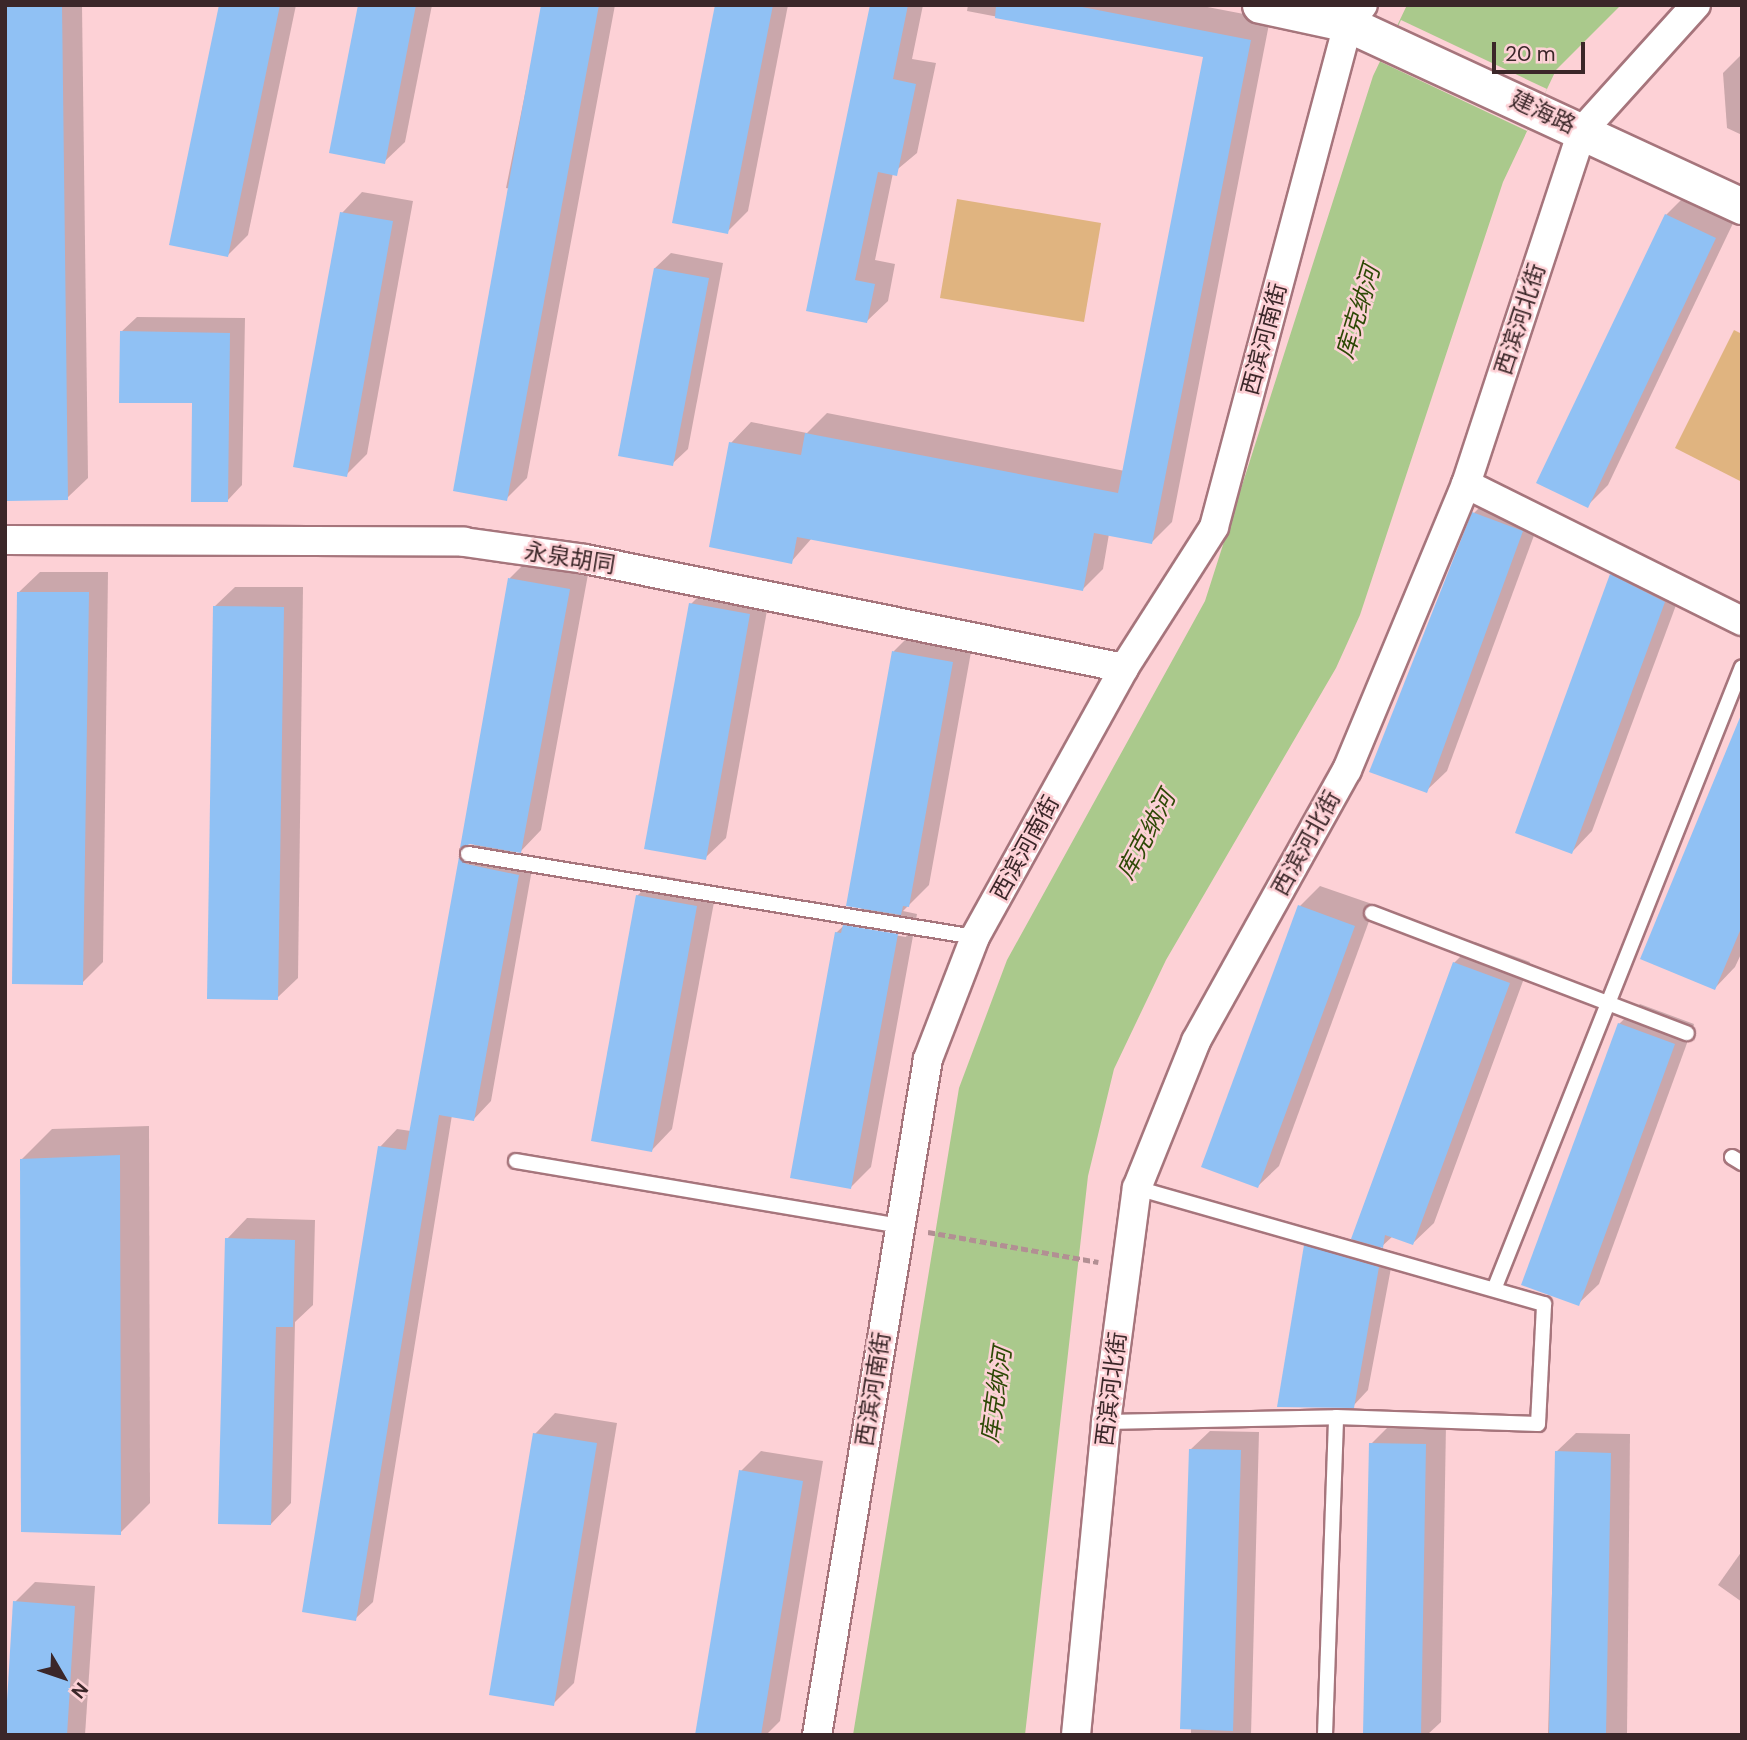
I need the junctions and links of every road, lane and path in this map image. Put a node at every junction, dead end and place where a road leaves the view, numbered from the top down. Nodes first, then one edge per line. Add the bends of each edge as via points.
1 (1260, 5) edge
2 (1696, 5) edge
3 (1356, 14) edge
4 (1570, 125) junction
5 (1742, 206) edge
6 (1466, 484) junction
7 (5, 540) edge
8 (1742, 621) edge
9 (1742, 667) edge
10 (1124, 668) junction
11 (468, 854) dead end
12 (1372, 913) dead end
13 (975, 937) junction
14 (1606, 1002) junction
15 (1687, 1033) dead end
16 (516, 1161) dead end
17 (1137, 1188) junction
18 (913, 1229) junction
19 (1086, 1260) dead end
20 (1495, 1287) junction
21 (1336, 1417) junction
22 (1106, 1422) junction
23 (817, 1735) edge
24 (1076, 1735) edge
25 (1325, 1735) edge

1 - 3 street, 建海路
2 - 4 street, 西滨河北街
3 - 4 street, 建海路 via 1390,41
3 - 10 street, 西滨河南街 via 1214,527
4 - 5 street, 建海路
4 - 6 street, 西滨河北街
6 - 8 street
6 - 17 street, 西滨河北街 via 1347,770 1196,1041
7 - 10 street, 永泉胡同 via 464,542 585,559
9 - 14 lane
10 - 13 street, 西滨河南街
11 - 13 lane
12 - 14 lane
13 - 18 street, 西滨河南街 via 929,1059
14 - 15 lane
14 - 20 lane
16 - 18 lane
17 - 20 lane
17 - 22 street, 西滨河北街
18 - 19 path
18 - 23 street, 西滨河南街
20 - 21 lane via 1544,1304 1538,1424
21 - 22 lane
21 - 25 lane
22 - 24 street, 西滨河北街

